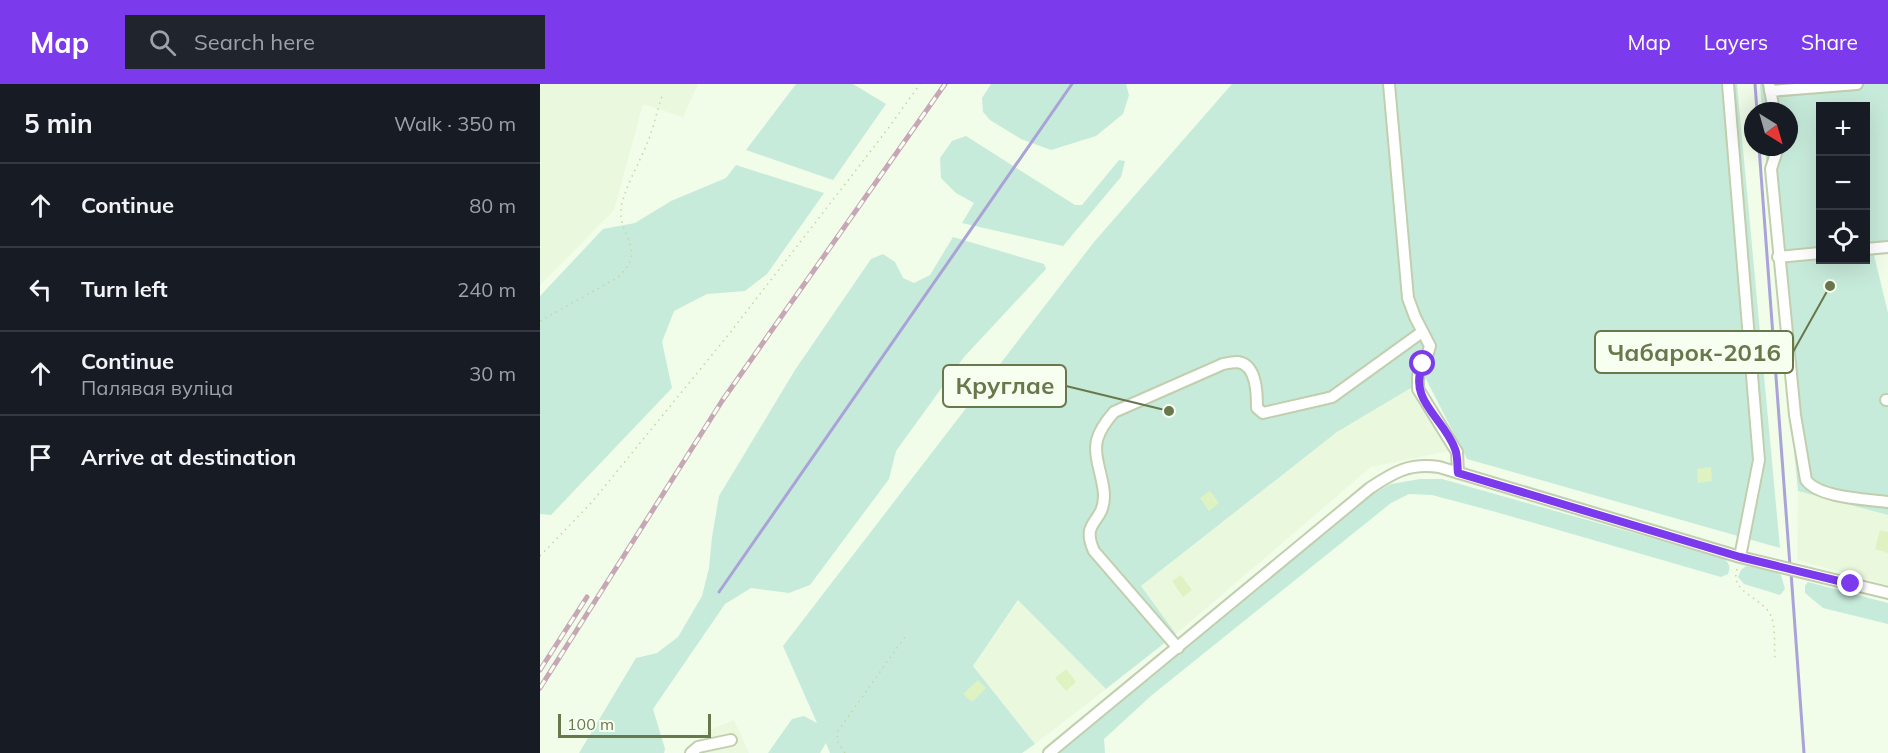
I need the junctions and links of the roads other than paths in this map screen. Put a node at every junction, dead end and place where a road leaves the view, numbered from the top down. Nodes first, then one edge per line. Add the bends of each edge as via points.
1 (1389, 84) edge
2 (1728, 84) edge
3 (1857, 84) edge
4 (1770, 88) edge
5 (1775, 156) edge
6 (1888, 247) edge
7 (1870, 249) edge
8 (1816, 253) edge
9 (1778, 257) junction
10 (1422, 332) junction
11 (1458, 473) junction
12 (1888, 502) edge
13 (1740, 557) junction
14 (1888, 593) edge
15 (1178, 648) junction
16 (731, 740) dead end
17 (691, 753) edge
18 (1049, 753) edge

1 - 10 street via 1408,298
2 - 13 street via 1759,459
3 - 4 street
5 - 9 street via 1771,169
6 - 7 street
8 - 9 street
9 - 12 street via 1806,480 1827,493
10 - 11 street via 1430,346 1418,375 1418,389 1457,452
10 - 15 street via 1332,397 1263,413 1257,408 1252,374 1244,364 1236,362 1223,364 1114,412 1104,423 1097,441 1104,496 1102,513 1090,528 1089,540 1094,551
11 - 13 street
11 - 15 street via 1423,465 1393,473
13 - 14 street
15 - 18 street
16 - 17 street via 698,747

